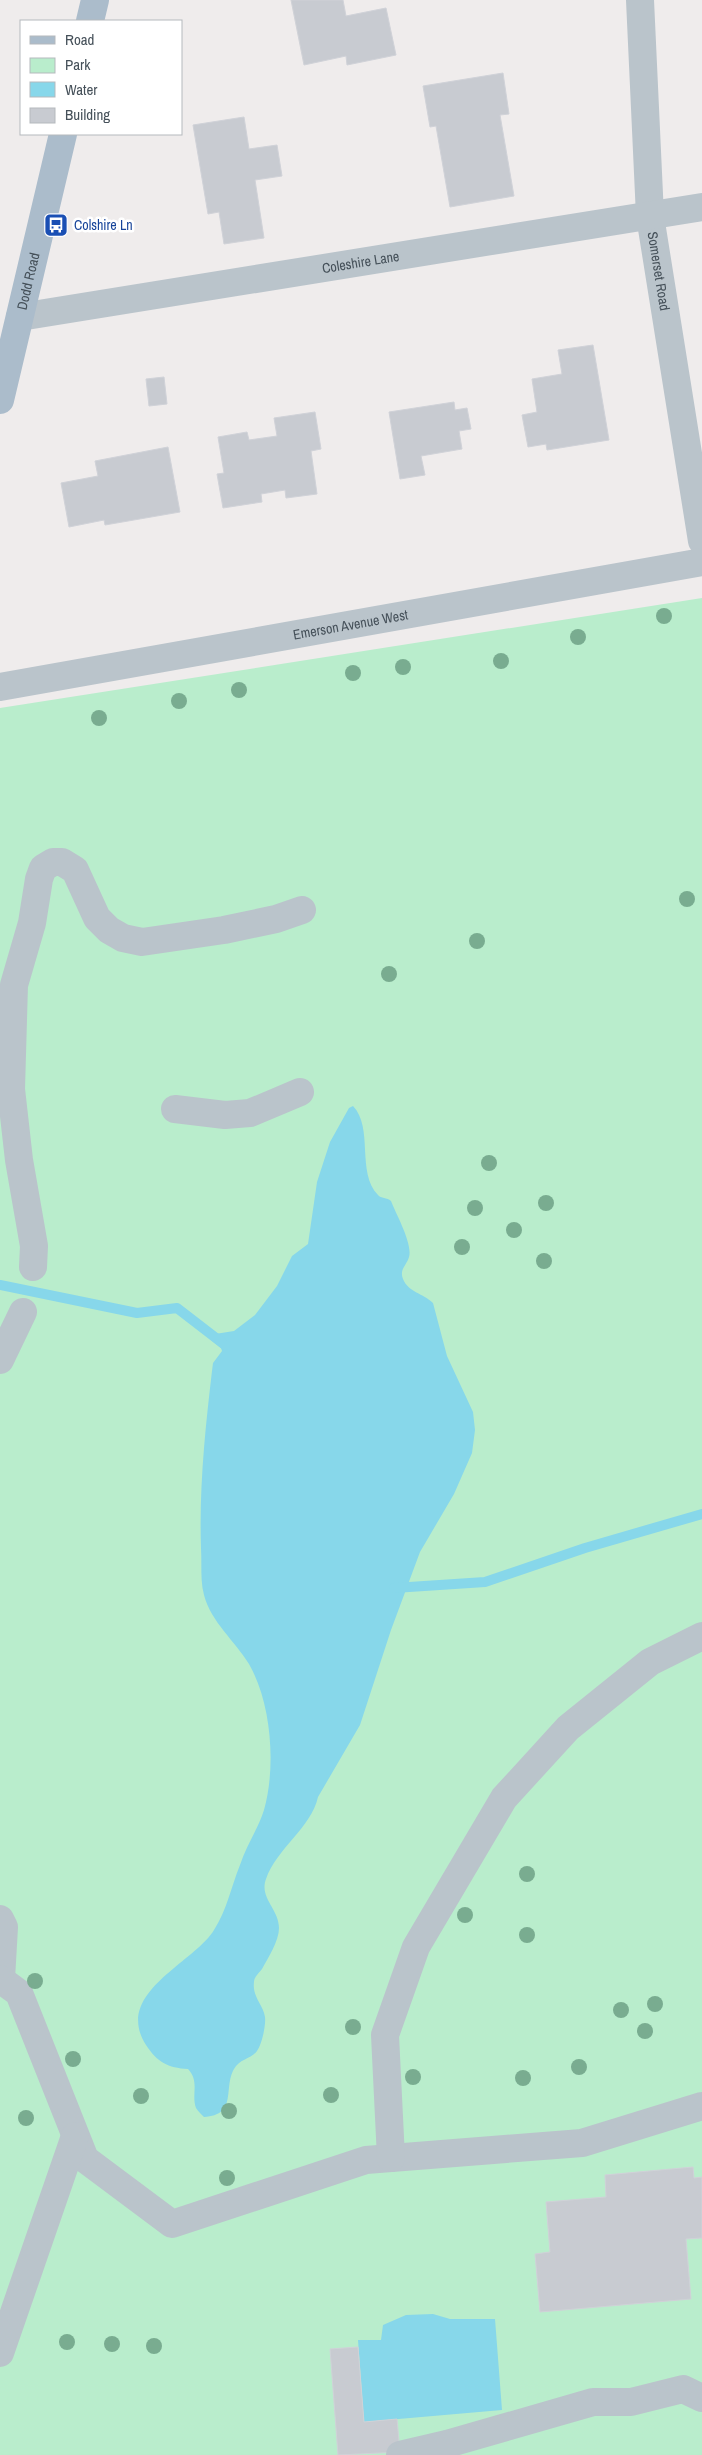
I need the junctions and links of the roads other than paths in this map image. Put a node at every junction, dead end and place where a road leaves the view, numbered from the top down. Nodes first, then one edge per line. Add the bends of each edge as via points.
1 (96, 0) edge
2 (640, 0) edge
3 (90, 20) edge
4 (64, 135) edge
5 (702, 207) edge
6 (650, 216) junction
7 (20, 316) junction
8 (0, 400) edge
9 (702, 541) edge
10 (702, 562) edge
11 (0, 686) edge
12 (302, 910) dead end
13 (300, 1092) dead end
14 (175, 1109) dead end
15 (33, 1267) dead end
16 (23, 1312) dead end
17 (0, 1360) edge
18 (702, 1636) edge
19 (0, 1918) edge
20 (0, 1979) edge
21 (702, 2106) edge
22 (75, 2136) junction
23 (391, 2158) junction
24 (0, 2353) edge
25 (702, 2398) edge
26 (400, 2455) edge

1 - 3 main road
2 - 6 street, Somerset Road
4 - 7 main road, Dodd Road
5 - 6 street, Coleshire Lane
6 - 7 street, Coleshire Lane
6 - 9 street, Somerset Road
7 - 8 main road, Dodd Road
10 - 11 street, Emerson Avenue West
12 - 15 street via 224,930 142,942 123,938 97,918 74,870 62,862 53,862 43,868 38,879 32,923 14,985 11,1090 34,1246
13 - 14 street via 250,1113 226,1115
16 - 17 street
18 - 23 street via 650,1662 568,1728 504,1798 416,1946 385,2035
19 - 20 street via 4,1927
20 - 22 street via 19,1993
21 - 23 street via 582,2143
22 - 23 street via 85,2159 172,2224 366,2160
22 - 24 street
25 - 26 street via 682,2389 630,2402 593,2402

